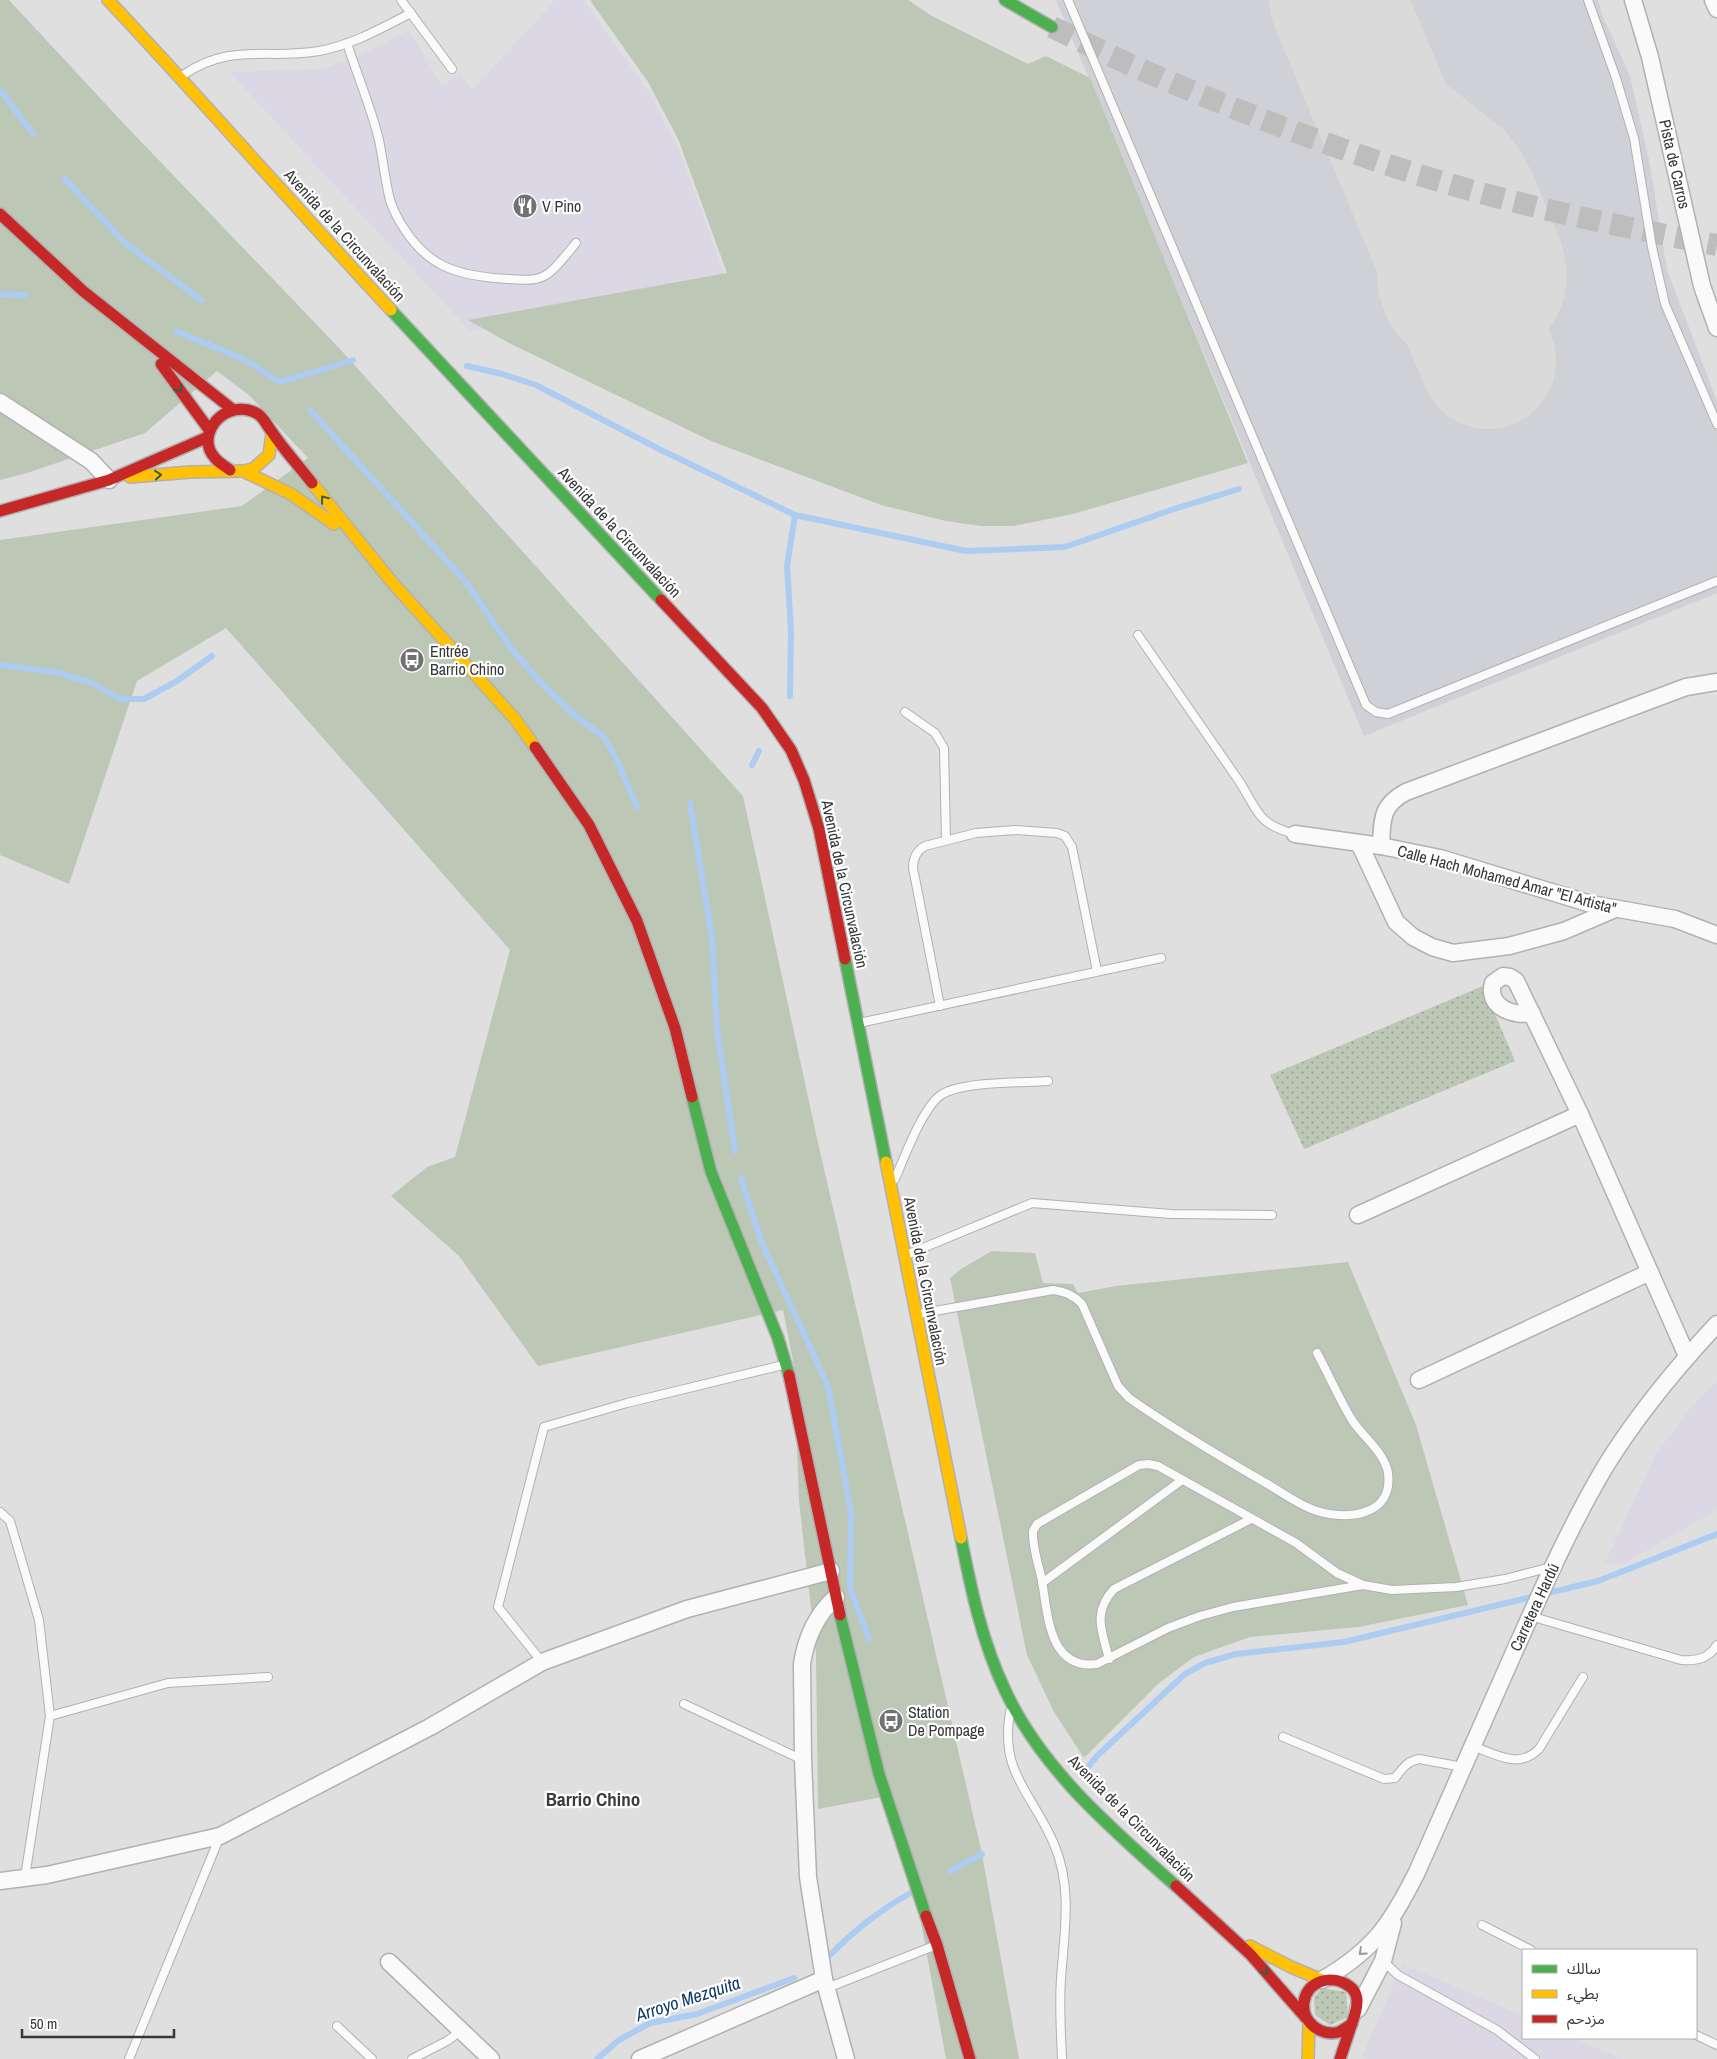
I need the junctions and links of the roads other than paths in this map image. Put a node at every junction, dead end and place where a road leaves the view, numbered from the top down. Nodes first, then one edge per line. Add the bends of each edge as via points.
1 (108, 0) edge
2 (401, 0) edge
3 (1005, 0) edge
4 (1068, 0) edge
5 (1588, 0) edge
6 (1633, 0) edge
7 (1713, 0) edge
8 (1717, 9) edge
9 (411, 13) junction
10 (1052, 26) tunnel mouth
11 (347, 43) junction
12 (452, 69) dead end
13 (180, 76) junction
14 (0, 214) edge
15 (576, 243) dead end
16 (1717, 328) edge
17 (138, 336) junction
18 (0, 402) edge
19 (232, 409) junction
20 (1717, 424) edge
21 (209, 434) junction
22 (272, 434) junction
23 (230, 470) junction
24 (243, 471) junction
25 (109, 480) junction
26 (0, 511) edge
27 (366, 551) junction
28 (1717, 580) edge
29 (1138, 635) dead end
30 (1717, 682) edge
31 (905, 712) dead end
32 (1294, 834) joint
33 (946, 840) junction
34 (1359, 843) junction
35 (1381, 846) junction
36 (1615, 908) junction
37 (1717, 935) edge
38 (1161, 958) dead end
39 (1097, 972) junction
40 (940, 1006) junction
41 (1532, 1014) dead end
42 (857, 1024) junction
43 (1048, 1081) dead end
44 (1580, 1114) junction
45 (891, 1188) junction
46 (1272, 1215) dead end
47 (1358, 1215) dead end
48 (905, 1256) junction
49 (1650, 1272) junction
50 (916, 1314) junction
51 (1717, 1324) edge
52 (1317, 1353) dead end
53 (1687, 1356) junction
54 (786, 1364) junction
55 (1419, 1380) dead end
56 (1182, 1480) junction
57 (0, 1512) edge
58 (1251, 1519) junction
59 (1553, 1566) junction
60 (831, 1571) junction
61 (1042, 1583) junction
62 (1363, 1585) junction
63 (836, 1597) junction
64 (1532, 1612) junction
65 (1717, 1645) edge
66 (1109, 1659) junction
67 (542, 1662) junction
68 (268, 1677) dead end
69 (1583, 1678) dead end
70 (1012, 1703) junction
71 (684, 1704) dead end
72 (50, 1716) junction
73 (1283, 1736) dead end
74 (1472, 1746) junction
75 (803, 1760) junction
76 (1463, 1767) junction
77 (220, 1836) junction
78 (25, 1877) junction
79 (0, 1881) edge
80 (1394, 1916) junction
81 (1482, 1925) dead end
82 (1232, 1935) junction
83 (937, 1945) junction
84 (1529, 1949) edge
85 (1383, 1961) junction
86 (389, 1962) dead end
87 (1322, 1980) junction
88 (825, 1984) junction
89 (1355, 2016) junction
90 (1308, 2021) junction
91 (337, 2026) dead end
92 (461, 2031) junction
93 (1697, 2035) edge
94 (1717, 2045) edge
95 (129, 2059) edge
96 (372, 2059) edge
97 (412, 2059) edge
98 (491, 2059) edge
99 (640, 2059) edge
100 (846, 2059) edge
101 (970, 2059) edge
102 (1062, 2059) edge
103 (1308, 2059) edge
104 (1340, 2059) edge
105 (1535, 2059) edge

1 - 13 street, Avenida de la Circunvalación
2 - 9 lane
3 - 10 street
4 - 28 lane via 1366,705 1376,712 1388,714
5 - 20 lane via 1634,138 1665,304
6 - 16 street, Pista de Carros via 1652,66 1702,286
7 - 8 street
9 - 11 lane
9 - 12 lane
11 - 13 lane via 311,52 237,54 215,58
11 - 15 lane via 377,134 390,201 412,241 427,257 470,276 529,281 542,279 553,271
13 - 42 street, Avenida de la Circunvalación via 324,238 775,723 800,765 811,796
14 - 17 street via 75,284
17 - 19 street
17 -> 21 street via 176,384
18 - 25 street via 91,461
19 - 21 street via 216,419
19 - 22 street via 252,410 268,424
21 - 23 street via 211,452
21 - 25 street
22 - 24 street via 269,454 258,466
27 -> 22 street
23 - 24 street
25 -> 23 street
24 - 27 street via 297,497
25 - 26 street
27 - 54 street via 515,719 589,825 640,930 675,1028 711,1172
29 - 32 lane via 1239,781 1252,806 1260,816 1282,831
30 - 35 street via 1686,687 1395,797 1388,804 1382,822
31 - 33 lane via 935,733 944,748
32 - 34 street, Calle Hach Mohamed Amar "El Artista"
33 - 39 lane via 976,833 1015,830 1065,836 1072,847
33 - 40 lane via 919,849 913,861
34 - 35 street, Calle Hach Mohamed Amar "El Artista"
34 - 36 street via 1396,922 1413,937 1432,947 1453,952 1509,946 1564,931
35 - 36 street, Calle Hach Mohamed Amar "El Artista" via 1440,858 1591,904
36 - 37 street, Calle Hach Mohamed Amar "El Artista" via 1675,919
38 - 39 lane
39 - 40 lane
40 - 42 lane
41 - 44 street
42 - 45 street, Avenida de la Circunvalación
43 - 45 lane via 960,1088 940,1095 914,1136
44 - 47 street
44 - 49 street
45 - 48 street, Avenida de la Circunvalación
46 - 48 lane via 1172,1214 1032,1203
48 - 50 street, Avenida de la Circunvalación
49 - 53 street
49 - 55 street
50 - 52 lane via 1053,1290 1073,1295 1082,1304 1118,1386 1130,1398 1312,1510 1340,1515 1366,1512 1382,1502 1388,1472 1384,1461 1351,1418
50 - 70 street, Avenida de la Circunvalación via 970,1584 992,1657
51 - 53 street, Carretera Hardú
53 - 59 street, Carretera Hardú via 1651,1400 1606,1467
54 - 60 street
54 - 67 lane via 626,1403 544,1427 498,1607
56 - 58 lane
56 - 61 lane
56 - 61 lane via 1158,1466 1139,1466 1037,1524 1033,1535
57 - 72 lane via 10,1521 40,1620
58 - 62 lane via 1296,1543 1337,1573
58 - 66 lane via 1114,1589 1103,1604 1100,1622
59 - 62 lane via 1505,1579 1456,1586 1392,1590
59 - 64 street, Carretera Hardú
60 - 63 street
60 - 67 street via 687,1609
61 - 66 lane via 1052,1638 1060,1649 1077,1664 1087,1666
62 - 66 lane via 1249,1604 1200,1616 1153,1635
63 - 75 street via 813,1626 804,1652
63 - 83 street via 879,1774
64 - 65 lane via 1681,1660 1703,1658
64 - 74 street, Carretera Hardú
67 - 77 street via 430,1727
68 - 72 lane via 168,1683
69 - 74 lane via 1532,1756 1514,1760
70 - 82 street, Avenida de la Circunvalación via 1038,1745 1096,1810
70 - 102 lane via 1008,1737 1013,1771 1054,1844 1064,1880 1067,1917 1060,1998
71 - 75 lane
72 - 78 lane
73 - 76 lane via 1384,1779 1395,1778 1412,1760
74 - 76 street, Carretera Hardú
75 - 88 street via 808,1877
76 - 80 street, Carretera Hardú
77 - 78 street via 47,1875
77 - 95 lane
78 - 79 street
80 - 85 street, Carretera Hardú
80 -> 87 street, Carretera Hardú via 1362,1952
81 - 84 lane
82 - 87 street via 1283,1964
82 -> 90 street
83 - 88 lane
83 - 101 street
85 - 89 street, Carretera Hardú
85 - 105 lane via 1398,1974 1497,2030
86 - 92 street
87 - 89 street via 1331,1979 1348,1985 1357,2000
87 - 90 street via 1314,1984 1304,2000 1303,2009
88 - 99 street
88 - 100 street
89 - 90 street via 1344,2030 1335,2033 1316,2029
89 - 104 street
90 - 103 street
91 - 96 lane
92 - 97 lane
92 - 98 street
93 - 94 lane

